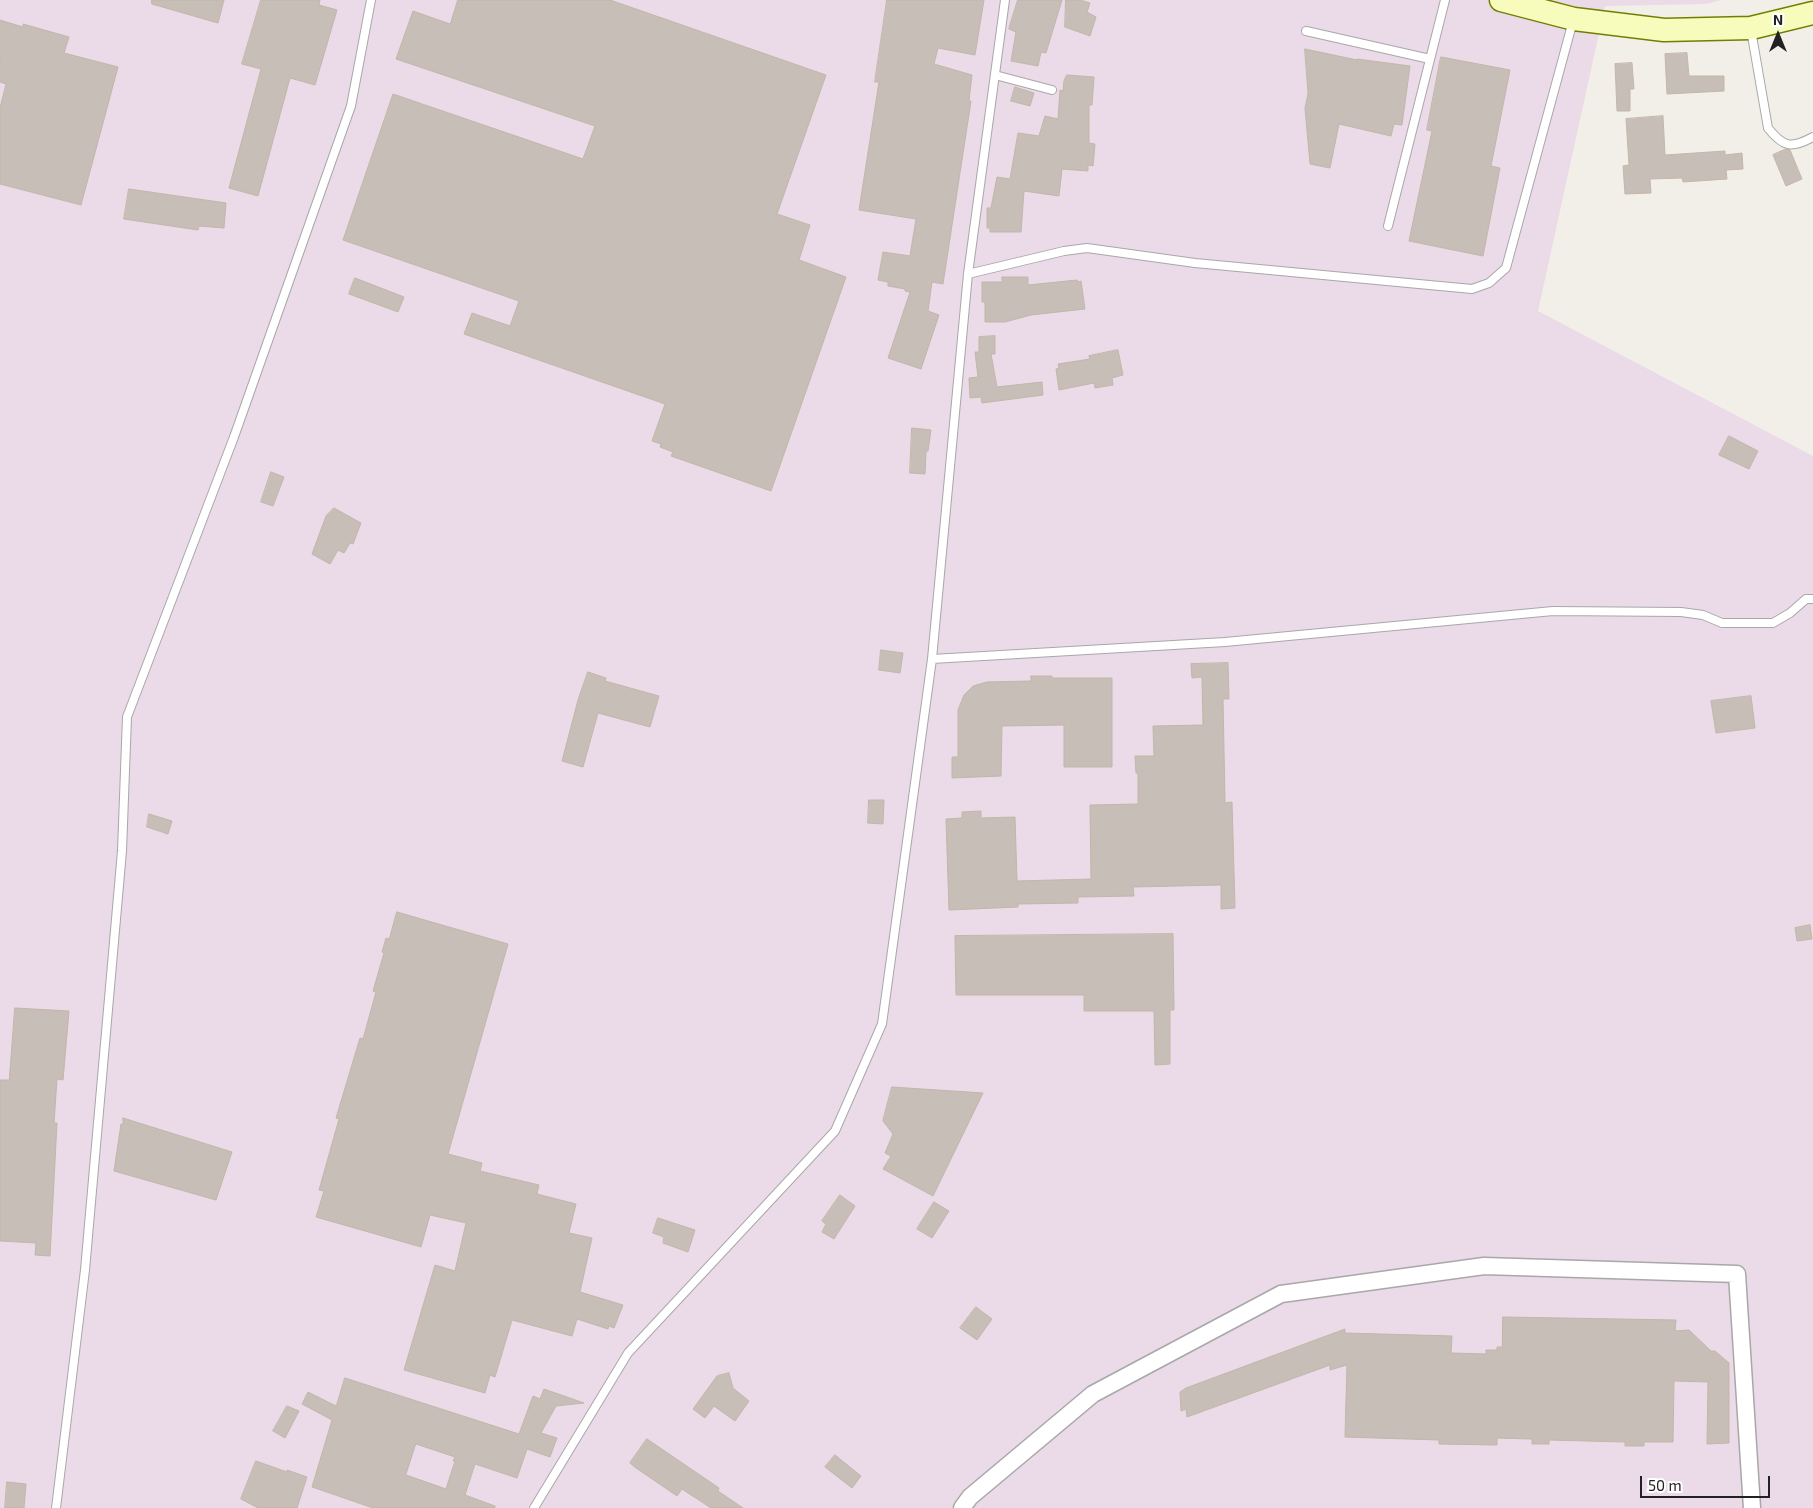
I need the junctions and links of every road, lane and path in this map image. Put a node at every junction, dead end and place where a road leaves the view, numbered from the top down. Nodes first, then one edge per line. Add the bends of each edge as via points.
1 (371, 0) edge
2 (1006, 0) edge
3 (1445, 0) edge
4 (1501, 0) edge
5 (1813, 13) edge
6 (1574, 19) junction
7 (1751, 28) junction
8 (1306, 31) dead end
9 (1430, 59) junction
10 (996, 76) junction
11 (1052, 90) dead end
12 (1813, 137) edge
13 (1388, 226) dead end
14 (968, 274) junction
15 (1813, 598) edge
16 (932, 659) junction
17 (56, 1508) edge
18 (534, 1508) edge
19 (962, 1508) edge
20 (1752, 1508) edge

1 - 17 lane via 351,106 234,437 127,716 122,851 92,1192
2 - 10 lane
3 - 9 lane
4 - 6 main road
5 - 7 main road
6 - 7 main road via 1664,30
6 - 14 lane via 1506,268 1490,283 1472,289 1195,263 1087,248
7 - 12 lane via 1768,128 1776,139 1787,145 1801,144
8 - 9 lane
9 - 13 lane
10 - 11 lane
10 - 14 lane
14 - 16 lane
15 - 16 lane via 1806,599 1773,623 1722,622 1703,614 1681,612 1553,611 1225,642
16 - 18 lane via 882,1024 834,1131 628,1353
19 - 20 street via 970,1497 1093,1394 1281,1294 1484,1266 1737,1274

